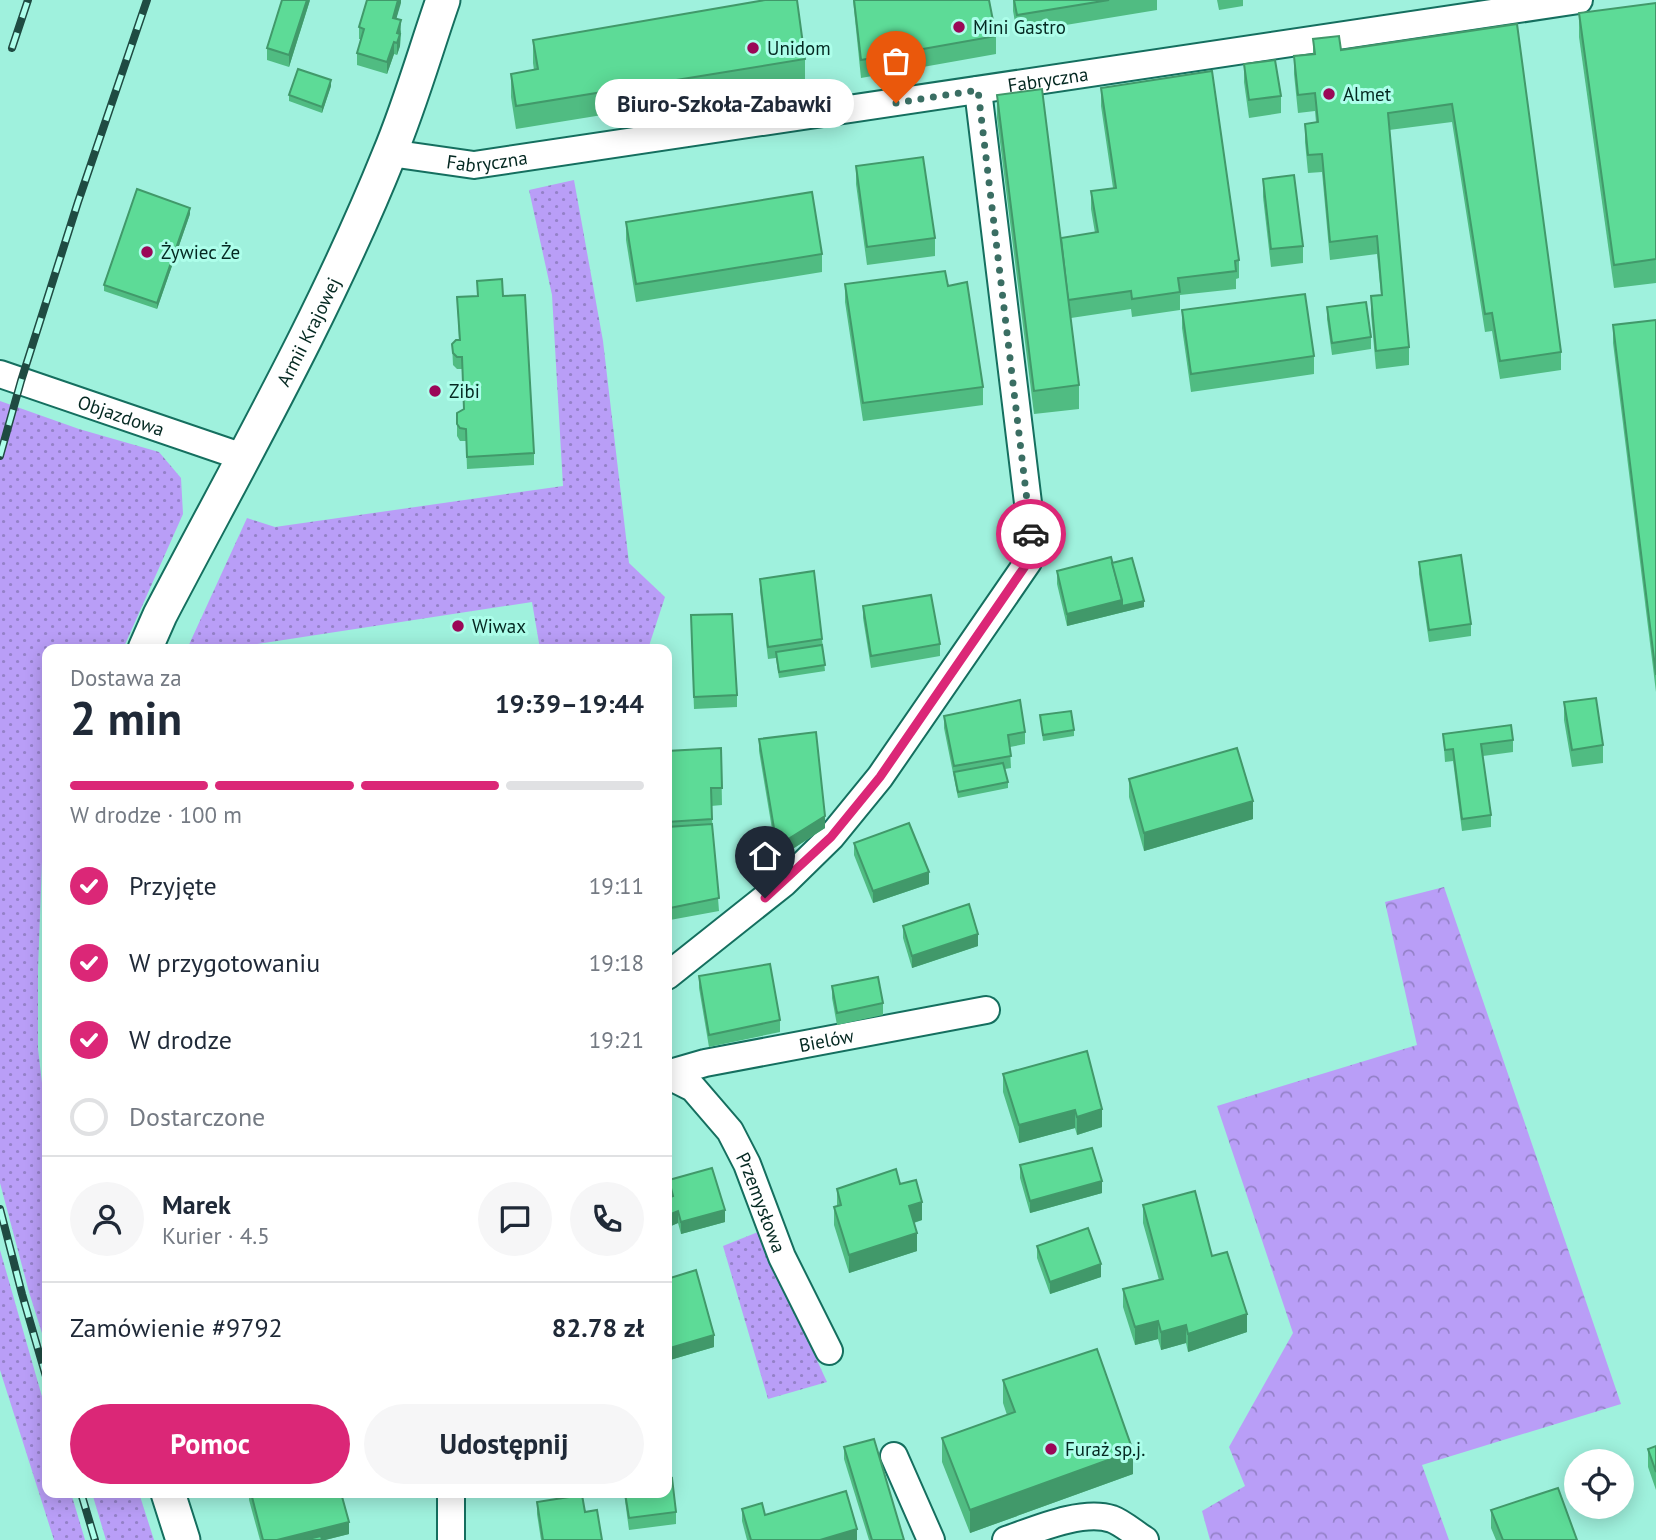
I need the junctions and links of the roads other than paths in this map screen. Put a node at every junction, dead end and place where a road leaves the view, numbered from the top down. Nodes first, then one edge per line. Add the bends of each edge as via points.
1 (443, 0) edge
2 (1579, 0) edge
3 (978, 90) junction
4 (390, 153) junction
5 (0, 374) edge
6 (243, 457) junction
7 (147, 644) edge
8 (672, 972) edge
9 (986, 1010) dead end
10 (672, 1073) edge
11 (672, 1078) edge
12 (829, 1351) dead end
13 (894, 1456) dead end
14 (170, 1498) edge
15 (451, 1498) edge
16 (183, 1540) edge
17 (451, 1540) edge
18 (931, 1540) edge
19 (1006, 1540) edge
20 (1145, 1540) edge

1 - 4 street, Armii Krajowej
2 - 3 street, Fabryczna
3 - 4 street, Fabryczna via 474,165
3 - 8 street via 1032,536 1028,562 880,777 831,837 784,883
4 - 6 street, Armii Krajowej via 336,274
5 - 6 street, Objazdowa
6 - 7 street, Armii Krajowej
9 - 10 street, Bielów via 705,1063
11 - 12 street, Przemysłowa via 693,1088 730,1130 782,1257
13 - 18 street
14 - 16 street
15 - 17 street
19 - 20 street via 1064,1521 1095,1517 1113,1519

